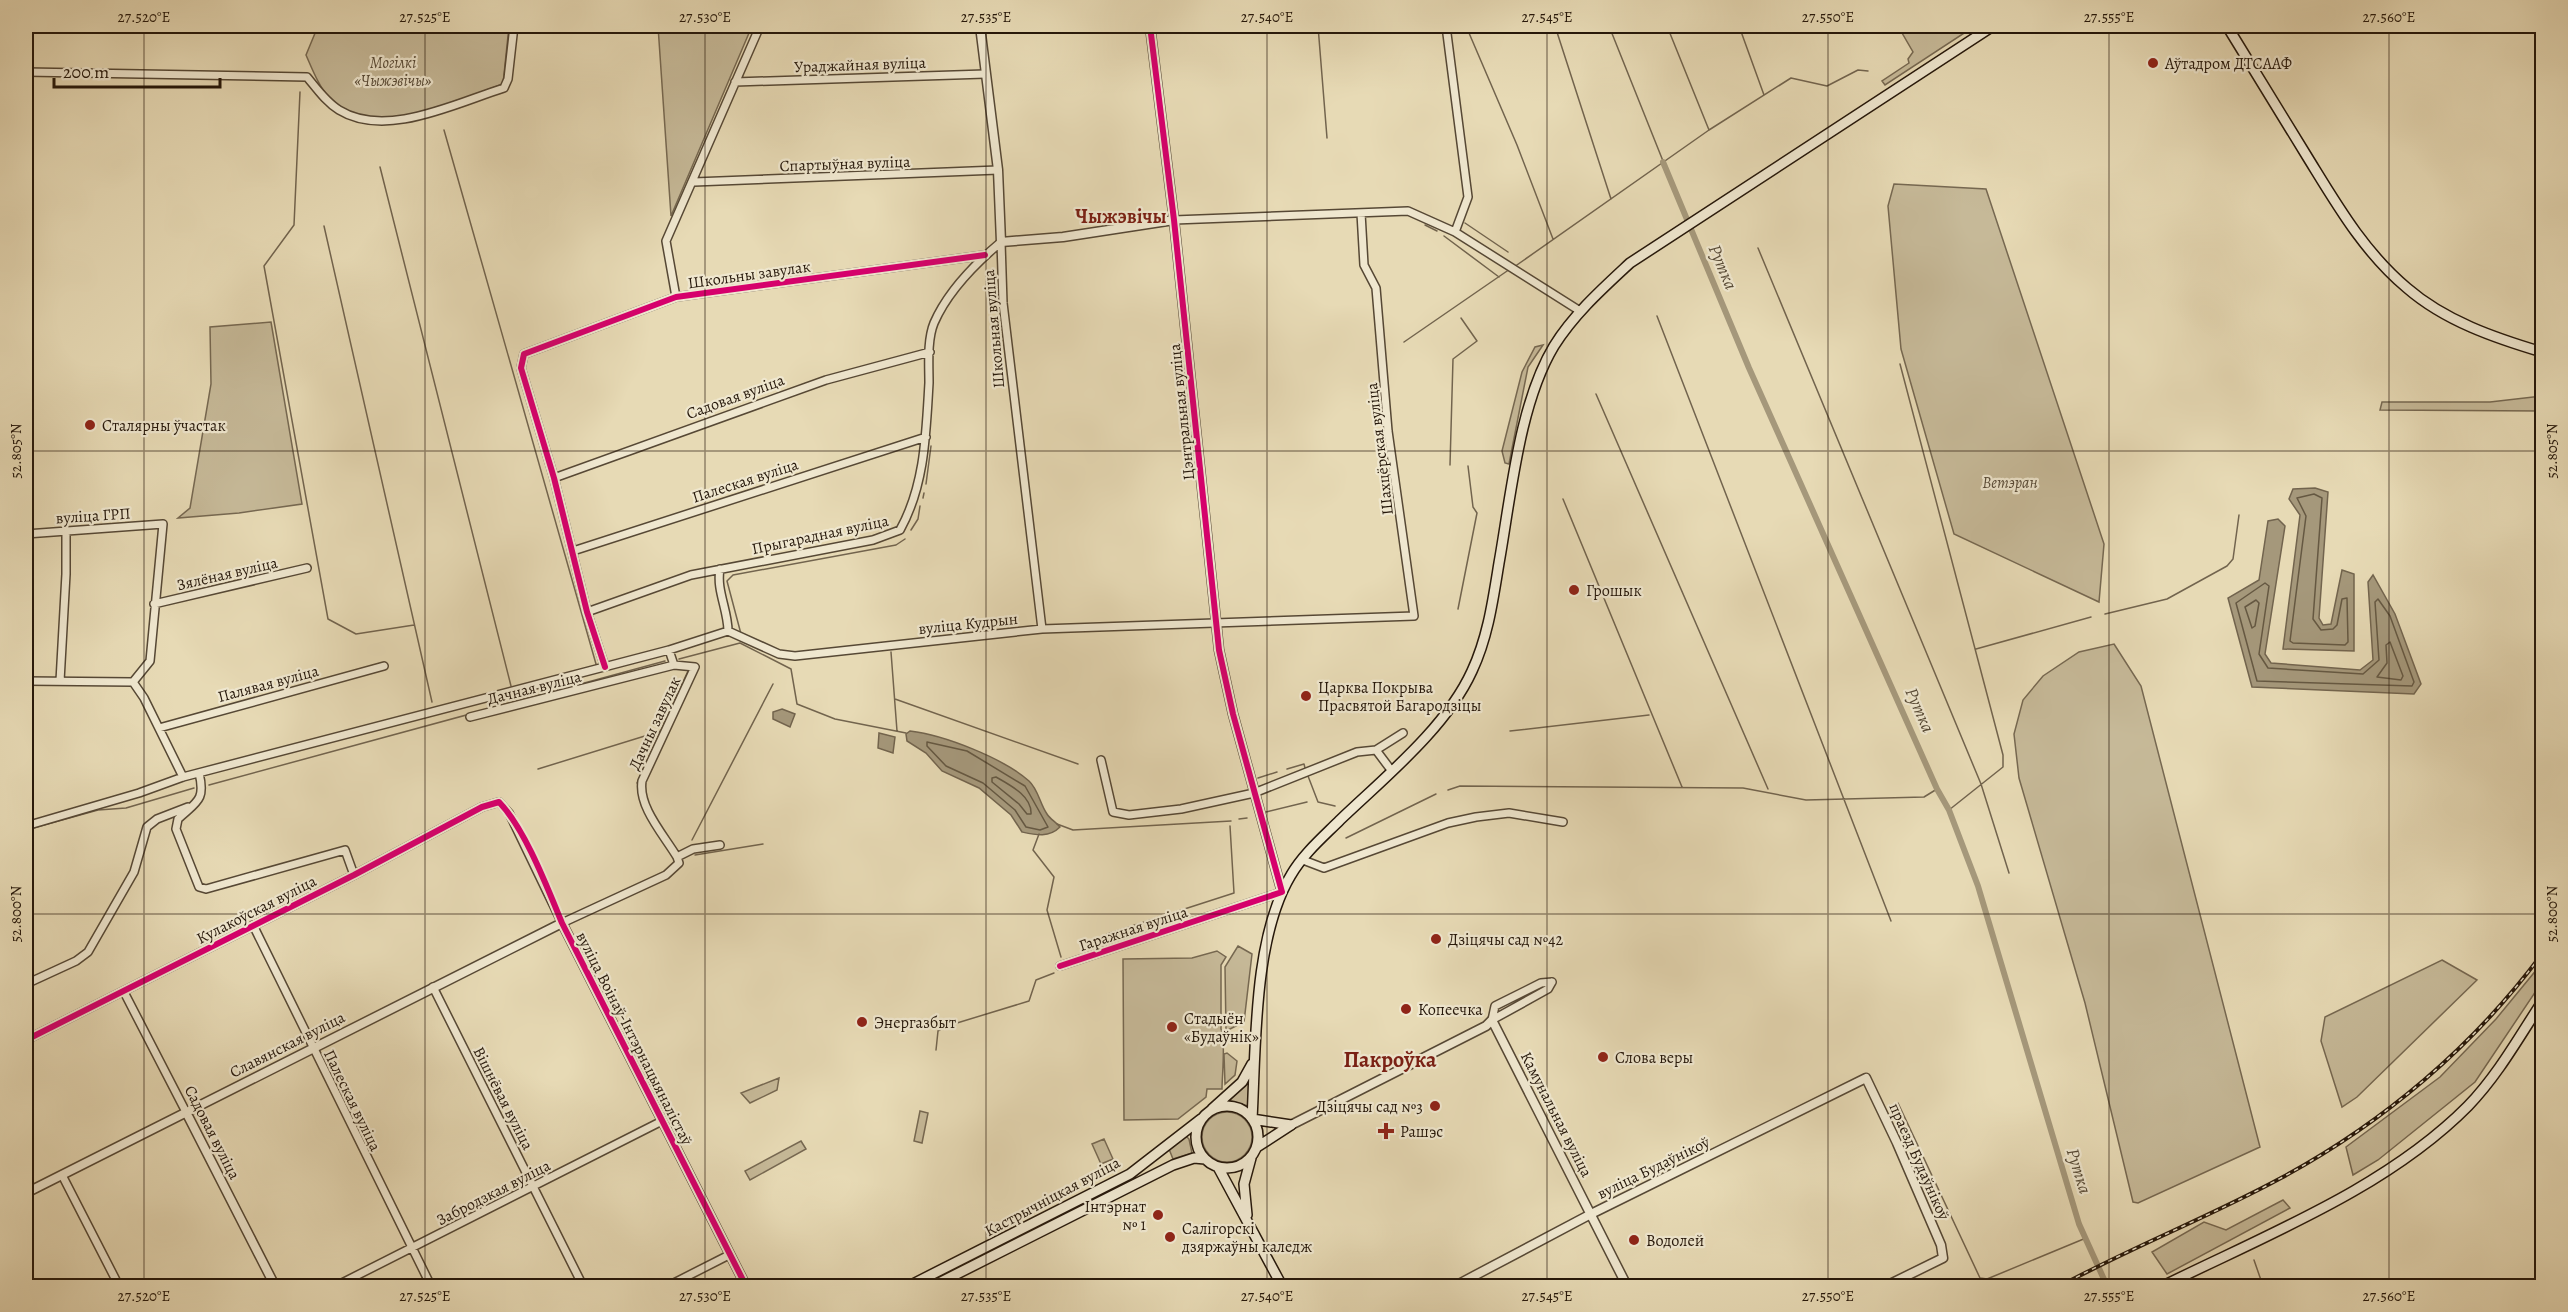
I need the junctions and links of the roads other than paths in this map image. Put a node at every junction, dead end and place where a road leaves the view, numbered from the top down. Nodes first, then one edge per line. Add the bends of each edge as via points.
1 (514, 26) edge
2 (760, 26) edge
3 (980, 26) edge
4 (1150, 26) edge
5 (1446, 26) edge
6 (1993, 26) edge
7 (2227, 26) edge
8 (26, 72) edge
9 (985, 74) junction
10 (735, 82) junction
11 (998, 170) junction
12 (694, 182) junction
13 (1361, 213) junction
14 (1174, 220) junction
15 (1455, 232) junction
16 (1001, 242) junction
17 (985, 255) junction
18 (676, 297) junction
19 (1580, 311) junction
20 (930, 352) junction
21 (2542, 352) edge
22 (926, 437) junction
23 (554, 478) junction
24 (66, 530) junction
25 (26, 534) edge
26 (573, 551) junction
27 (307, 568) dead end
28 (720, 569) junction
29 (154, 604) junction
30 (587, 612) junction
31 (1216, 622) junction
32 (1042, 629) junction
33 (728, 631) junction
34 (669, 650) junction
35 (674, 665) junction
36 (384, 666) dead end
37 (605, 667) junction
38 (695, 667) joint
39 (26, 681) edge
40 (60, 681) junction
41 (134, 682) junction
42 (470, 717) dead end
43 (159, 728) junction
44 (1403, 733) dead end
45 (1376, 750) junction
46 (1101, 760) dead end
47 (1391, 770) junction
48 (199, 773) junction
49 (183, 777) junction
50 (1254, 793) junction
51 (499, 802) joint
52 (191, 807) junction
53 (1563, 822) dead end
54 (26, 826) edge
55 (720, 845) dead end
56 (677, 856) junction
57 (1303, 860) junction
58 (353, 873) junction
59 (1282, 892) junction
60 (562, 923) junction
61 (253, 925) junction
62 (1060, 966) dead end
63 (26, 984) edge
64 (433, 987) junction
65 (124, 992) junction
66 (2542, 1002) edge
67 (1492, 1020) junction
68 (26, 1040) edge
69 (312, 1048) junction
70 (1253, 1062) junction
71 (1866, 1078) joint
72 (1254, 1094) junction
73 (186, 1112) junction
74 (1205, 1116) junction
75 (1252, 1119) junction
76 (1273, 1120) junction
77 (662, 1121) junction
78 (1291, 1125) junction
79 (1257, 1147) junction
80 (1251, 1157) junction
81 (1205, 1159) junction
82 (1218, 1167) junction
83 (62, 1175) junction
84 (533, 1185) junction
85 (26, 1193) edge
86 (1591, 1214) junction
87 (1248, 1221) junction
88 (411, 1249) junction
89 (729, 1255) junction
90 (118, 1287) edge
91 (275, 1287) edge
92 (336, 1287) edge
93 (431, 1287) edge
94 (583, 1287) edge
95 (668, 1287) edge
96 (746, 1287) edge
97 (909, 1287) edge
98 (933, 1287) edge
99 (1282, 1287) edge
100 (1455, 1287) edge
101 (1627, 1287) edge
102 (1886, 1287) edge
103 (2163, 1287) edge

1 - 8 street via 504,88 383,122 355,118 339,110 307,76
2 - 10 street
3 - 9 street, Школьная вуліца
4 - 14 street, Цэнтральная вуліца
5 - 15 street via 1468,197
6 - 19 main road via 1669,236 1630,263
7 - 21 main road via 2370,253 2408,290 2448,316
9 - 10 street, Ураджайная вуліца
9 - 11 street, Школьная вуліца
10 - 12 street
11 - 12 street, Спартыўная вуліца
11 - 16 street, Школьная вуліца
12 - 18 street via 666,242
13 - 14 street
13 - 15 street via 1408,211
13 - 31 street, Шахцёрская вуліца via 1364,265 1376,288 1388,431 1414,616
14 - 16 street
14 - 31 street, Цэнтральная вуліца
15 - 19 street
16 - 17 street
16 - 32 street, Школьная вуліца via 1002,303
17 - 18 street, Школьны завулак
17 - 20 street via 933,325
18 - 23 street, Школьны завулак via 524,354 521,368
19 - 47 main road via 1542,368 1531,402 1487,633 1473,670 1459,698
20 - 22 street
20 - 23 street, Садовая вуліца via 826,380
22 - 26 street, Палеская вуліца
22 - 28 street, Прыгарадная вуліца via 915,499 900,530 873,540
23 - 26 street
24 - 25 street, вуліца ГРП
24 - 29 street, вуліца ГРП via 163,524
24 - 40 street
26 - 30 street
27 - 29 street, Зялёная вуліца
28 - 30 street, Прыгарадная вуліца via 691,575
28 - 33 street via 718,580
29 - 41 street via 150,661
30 - 37 street
31 - 32 street, вуліца Кудрын
31 - 50 street, Цэнтральная вуліца via 1233,714
32 - 33 street, вуліца Кудрын via 795,656 779,654
33 - 34 street
34 - 35 street
34 - 37 street
35 - 38 street, Дачная вуліца
35 - 42 street, Дачная вуліца
36 - 43 street, Палявая вуліца
37 - 48 street
38 - 56 street, Дачны завулак via 640,792
39 - 40 street
40 - 41 street
41 - 43 street
43 - 49 street
44 - 45 street
45 - 47 street
45 - 50 street via 1356,752
46 - 50 street via 1113,812 1129,815 1181,809
47 - 57 main road
48 - 49 street
48 - 52 street via 203,790
49 - 54 street
50 - 59 street, Цэнтральная вуліца
51 - 58 street, Кулакоўская вуліца
51 - 60 street, вуліца Воінаў-Інтэрнацыяналістаў via 509,813
52 - 58 street via 178,819 176,829 199,887 206,889 345,850
52 - 63 street via 157,819 147,827 134,872 88,952
53 - 57 street via 1509,813 1476,817 1448,823 1324,868
55 - 56 street
56 - 60 street via 679,863 666,875
57 - 59 main road
58 - 61 street, Кулакоўская вуліца
59 - 62 street, Гаражная вуліца
59 - 70 main road via 1270,930
60 - 64 street, Славянская вуліца
60 - 77 street, вуліца Воінаў-Інтэрнацыяналістаў
61 - 65 street, Кулакоўская вуліца
61 - 69 street, Палеская вуліца
64 - 69 street, Славянская вуліца
64 - 84 street, Вішнёвая вуліца
65 - 68 street, Кулакоўская вуліца
65 - 73 street, Садовая вуліца
66 - 103 main road via 2502,1064 2467,1107 2397,1163 2335,1202
67 - 67 street via 1548,989 1552,982 1541,982 1495,1006
67 - 78 street
67 - 86 street, Камунальная вуліца
69 - 73 street, Славянская вуліца
69 - 88 street, Палеская вуліца
70 - 72 main road
70 - 74 main road, Кастрычніцкая вуліца via 1242,1082
71 - 86 street, вуліца Будаўнікоў
71 - 102 street, праезд Будаўнікоў via 1902,1153 1943,1258
72 - 75 main road
72 - 76 main road via 1263,1113
73 - 83 street, Славянская вуліца
73 - 91 street, Садовая вуліца
74 - 75 main road via 1227,1106 1236,1107
74 - 81 main road via 1196,1135
74 - 97 main road, Кастрычніцкая вуліца via 1130,1174
75 - 76 main road
75 - 79 main road
76 - 78 main road
77 - 84 street, Забродзкая вуліца
77 - 89 street, вуліца Воінаў-Інтэрнацыяналістаў
78 - 79 main road
79 - 80 main road
80 - 82 main road via 1236,1167
80 - 87 main road via 1244,1194
81 - 82 main road
81 - 98 main road, Кастрычніцкая вуліца via 1194,1158 1173,1165
82 - 87 main road
83 - 85 street, Славянская вуліца
83 - 90 street
84 - 88 street, Забродзкая вуліца
84 - 94 street, Вішнёвая вуліца
86 - 100 street, вуліца Будаўнікоў
86 - 101 street, Камунальная вуліца
87 - 99 main road
88 - 92 street, Забродзкая вуліца
88 - 93 street, Палеская вуліца
89 - 95 street
89 - 96 street, вуліца Воінаў-Інтэрнацыяналістаў

